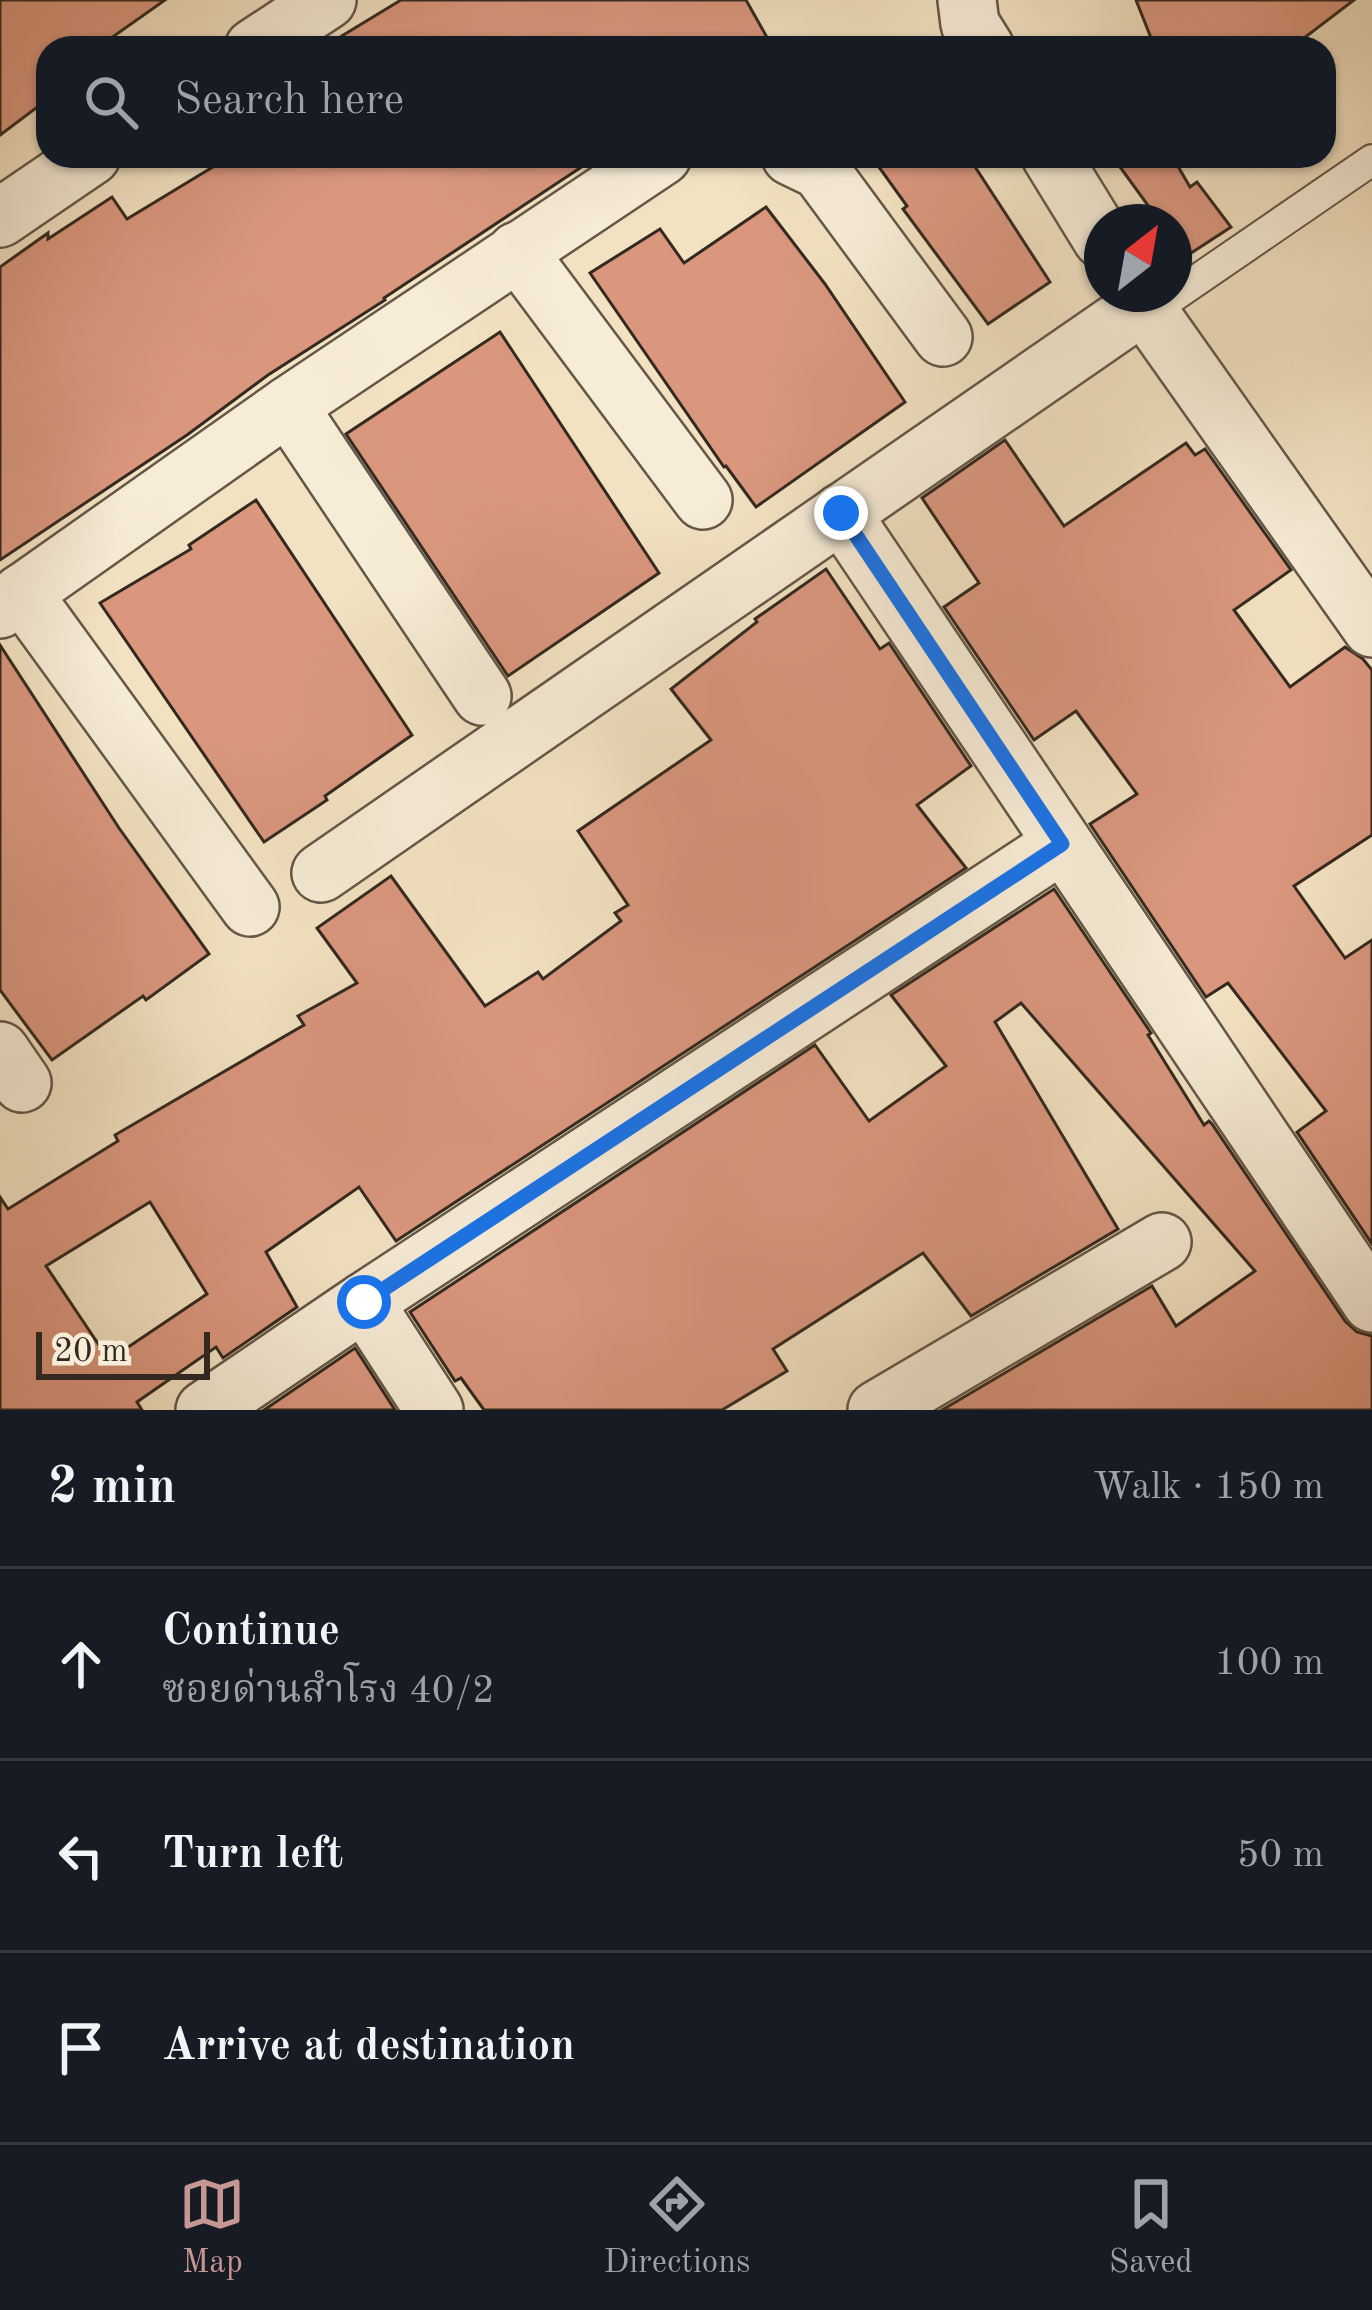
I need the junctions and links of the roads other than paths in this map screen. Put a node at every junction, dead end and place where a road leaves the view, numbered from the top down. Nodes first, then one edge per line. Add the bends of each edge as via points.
1 (327, 0) edge
2 (967, 0) edge
3 (272, 36) edge
4 (977, 36) edge
5 (1372, 160) edge
6 (73, 168) edge
7 (644, 168) edge
8 (816, 168) edge
9 (1058, 168) edge
10 (1084, 210) edge
11 (0, 218) edge
12 (517, 251) junction
13 (1192, 273) edge
14 (1130, 312) edge
15 (1148, 312) edge
16 (943, 338) dead end
17 (288, 406) junction
18 (703, 500) dead end
19 (841, 513) junction
20 (11, 601) edge
21 (1372, 628) edge
22 (482, 696) dead end
23 (1062, 844) junction
24 (321, 873) dead end
25 (250, 907) dead end
26 (1162, 1242) dead end
27 (364, 1302) junction
28 (1372, 1303) edge
29 (205, 1410) edge
30 (434, 1410) edge
31 (877, 1410) edge

1 - 3 street
2 - 4 street
5 - 13 lane
6 - 11 street
7 - 12 street
8 - 16 street
9 - 10 street
12 - 17 street
12 - 18 street
14 - 19 street
15 - 21 street
17 - 20 street
17 - 22 street
19 - 23 street
19 - 24 street
20 - 25 street
23 - 27 street
23 - 28 street
26 - 31 street
27 - 29 street
27 - 30 street

